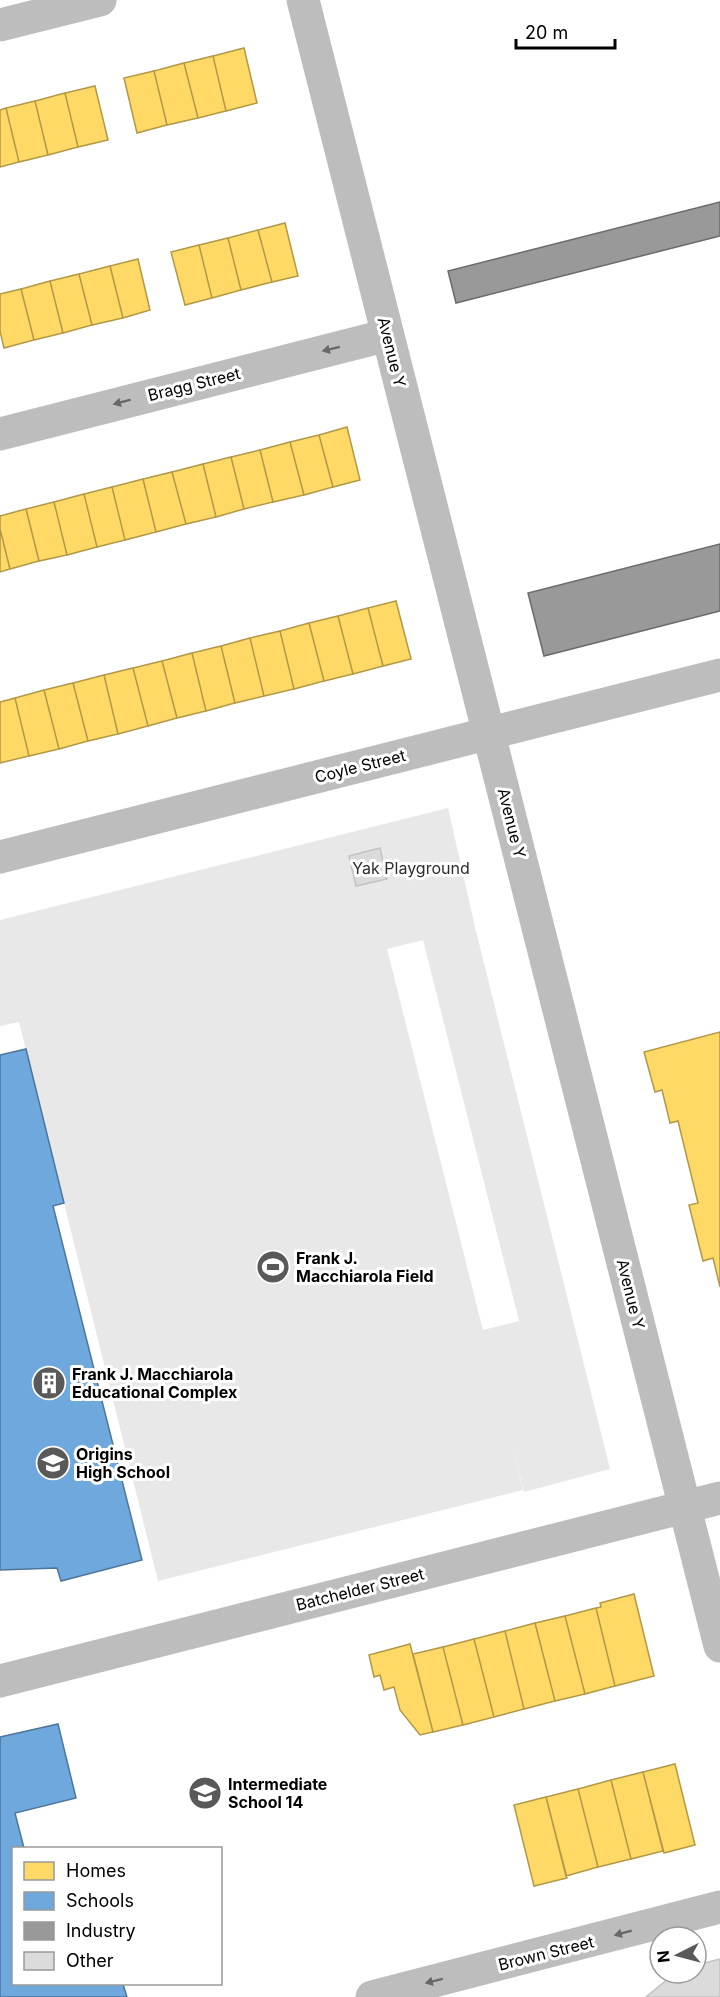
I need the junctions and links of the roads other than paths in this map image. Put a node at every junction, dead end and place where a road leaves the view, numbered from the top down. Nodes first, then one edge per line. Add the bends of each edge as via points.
1 (100, 0) edge
2 (303, 0) edge
3 (0, 25) edge
4 (388, 335) junction
5 (0, 434) edge
6 (720, 675) edge
7 (489, 734) junction
8 (0, 857) edge
9 (720, 1498) edge
10 (685, 1506) junction
11 (720, 1646) edge
12 (0, 1681) edge
13 (720, 1907) edge
14 (372, 1997) edge

1 - 3 street
2 - 4 street, Avenue Y
4 -> 5 street, Bragg Street
4 - 7 street, Avenue Y
6 - 7 street, Coyle Street
7 - 8 street, Coyle Street
7 - 10 street, Avenue Y
9 - 10 street, Batchelder Street
10 - 11 street, Avenue Y
10 - 12 street, Batchelder Street
13 -> 14 street, Brown Street

